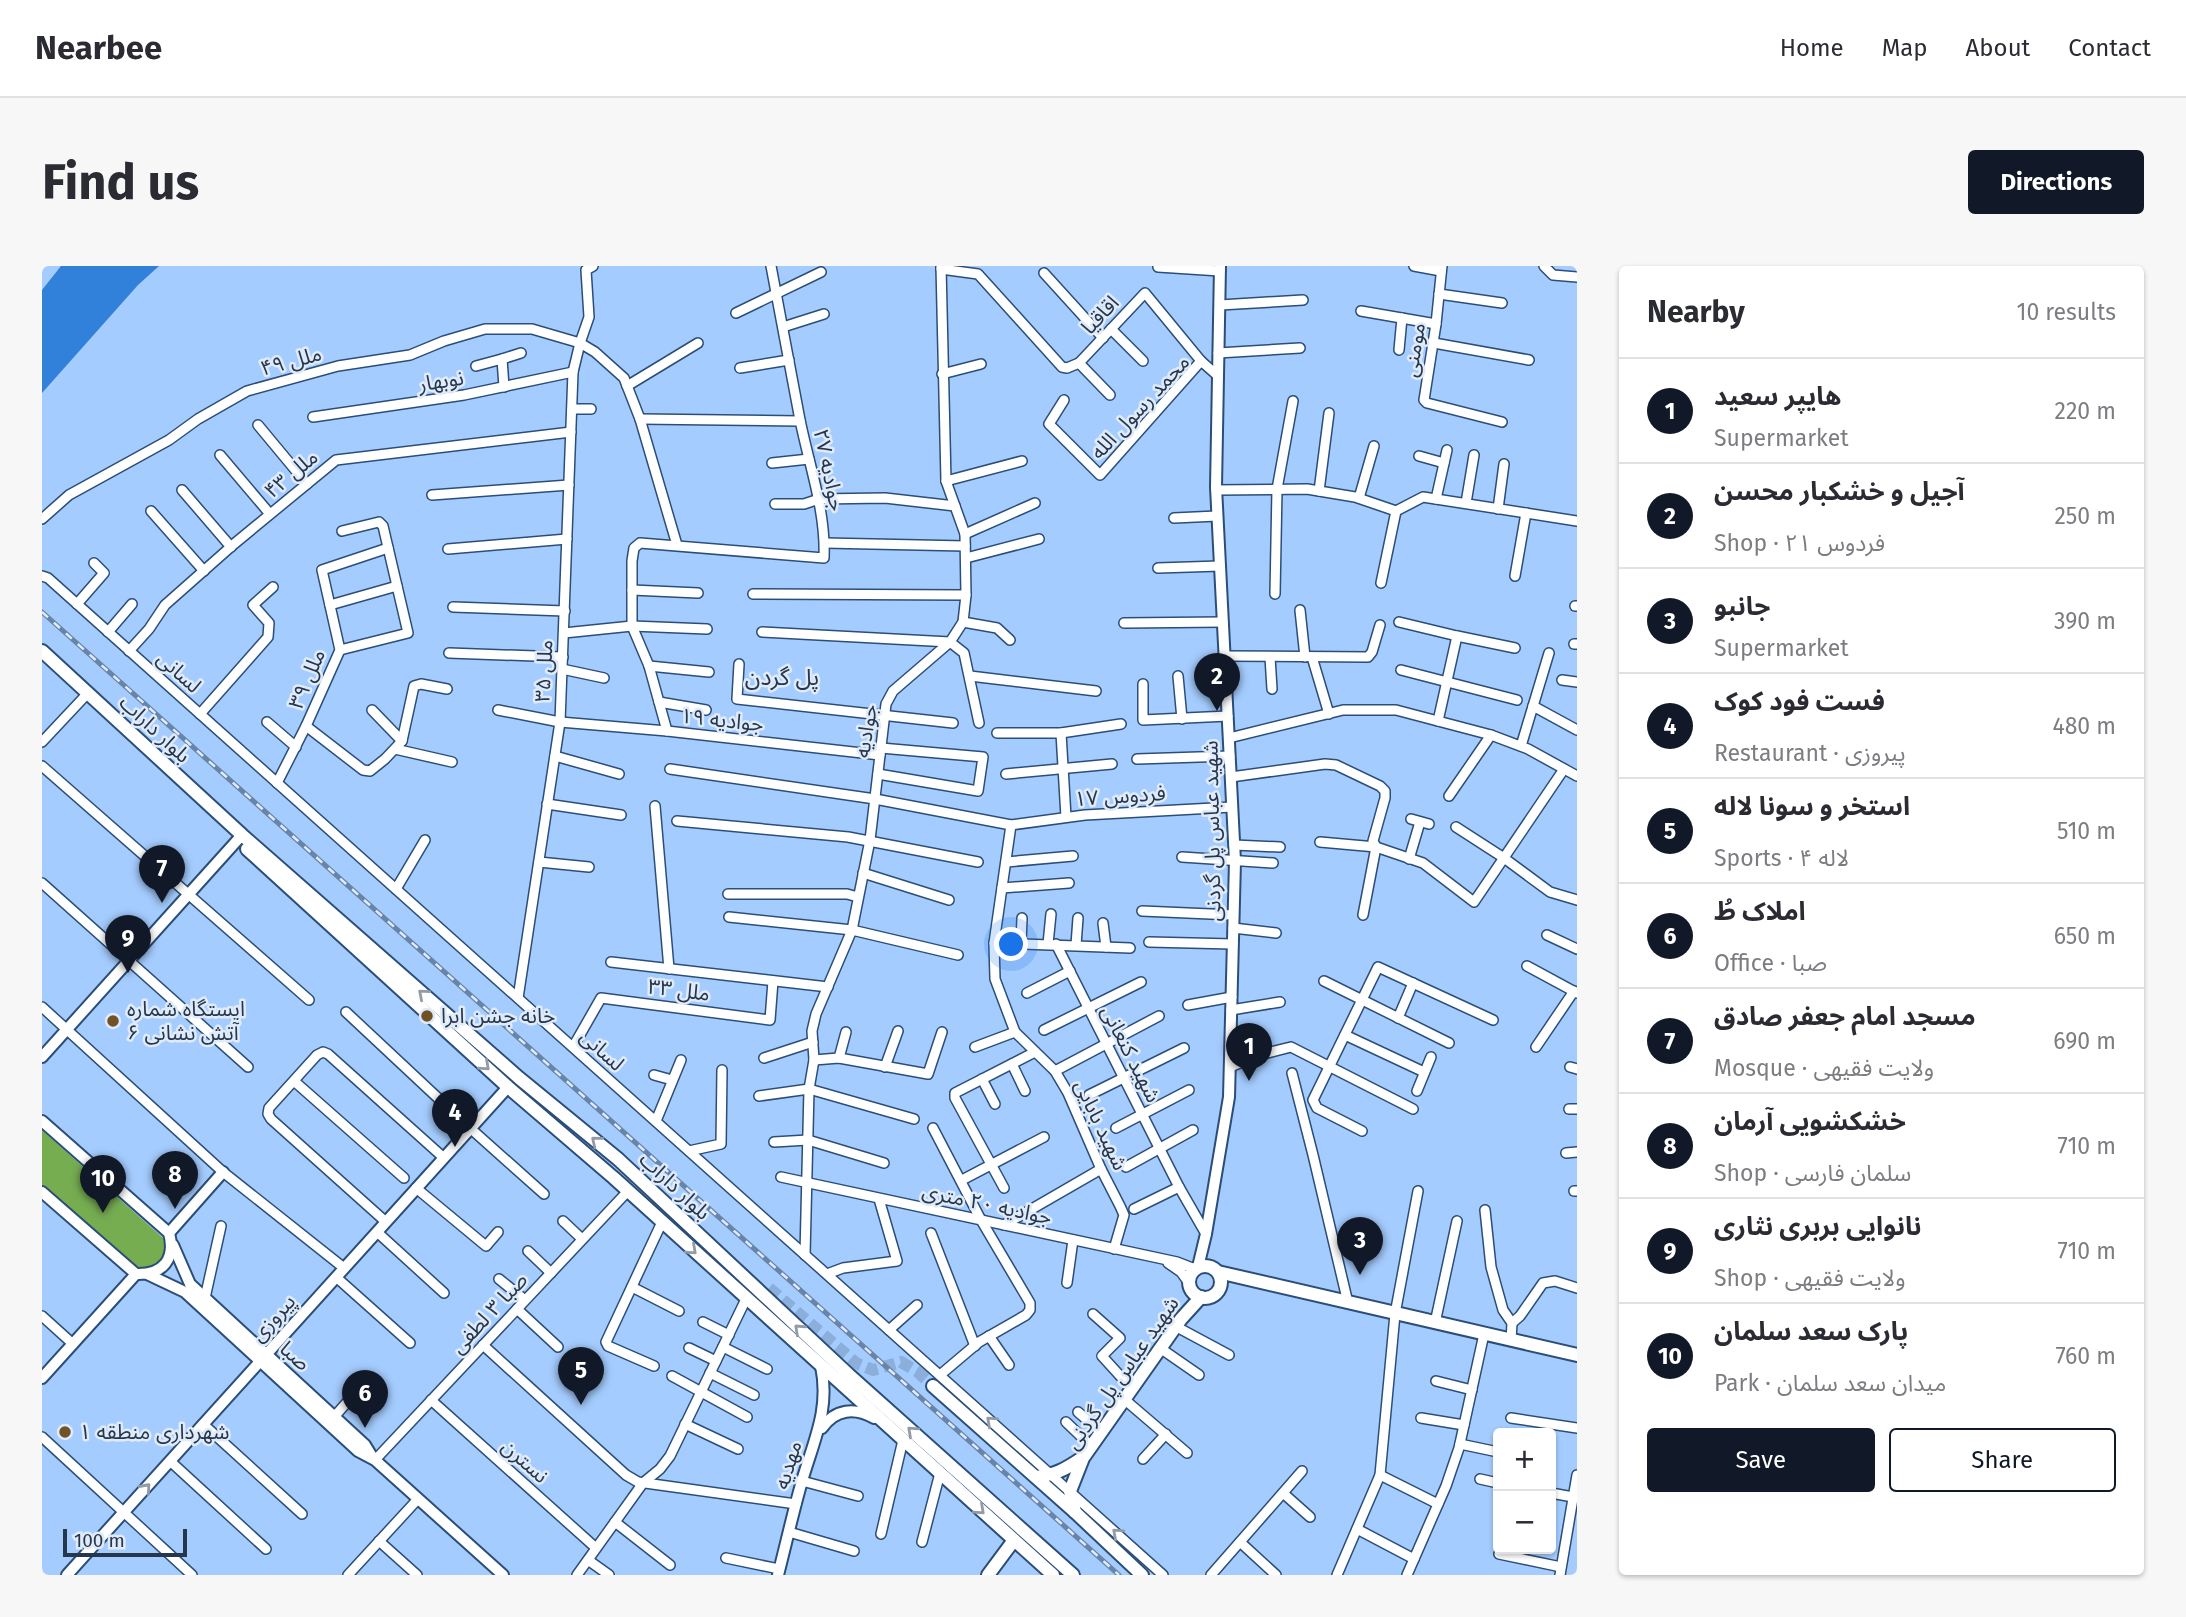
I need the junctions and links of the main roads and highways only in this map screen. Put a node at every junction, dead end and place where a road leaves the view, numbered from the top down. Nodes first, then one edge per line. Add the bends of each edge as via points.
1 (42, 651) edge
2 (242, 835) junction
3 (625, 1166) junction
4 (614, 1178) junction
5 (655, 1194) junction
6 (644, 1205) junction
7 (707, 1243) junction
8 (1218, 1272) junction
9 (1257, 1283) junction
10 (1189, 1284) junction
11 (769, 1288) tunnel mouth
12 (1219, 1290) junction
13 (1200, 1297) junction
14 (1178, 1323) junction
15 (1577, 1355) edge
16 (936, 1381) tunnel mouth
17 (1083, 1458) junction
18 (1036, 1477) junction
19 (1075, 1512) junction
20 (1014, 1540) junction
21 (988, 1575) edge
22 (1053, 1575) edge
23 (1073, 1575) edge
24 (1142, 1575) edge

1 - 2 main road, بلوار داراب
3 -> 2 main road, بلوار داراب
2 -> 4 main road, بلوار داراب via 248,851
3 - 4 main road
3 - 5 main road, بلوار داراب
4 - 6 main road, بلوار داراب
5 - 6 main road
5 - 7 main road, بلوار داراب
6 -> 20 main road, بلوار داراب
7 - 11 main road
23 -> 7 main road, بلوار داراب
8 - 9 main road
8 - 10 main road via 1209,1266 1196,1268
8 - 12 main road
9 - 12 main road
9 - 15 main road
10 - 13 main road
10 - 14 main road
12 - 13 main road
13 - 14 main road, شهید عباس پل گردنی
14 - 17 main road, شهید عباس پل گردنی
16 - 18 main road
17 - 18 main road via 1052,1476
17 - 19 main road, شهید عباس پل گردنی via 1070,1491
18 - 19 main road
19 - 24 main road
20 - 21 main road
20 - 22 main road, بلوار داراب

